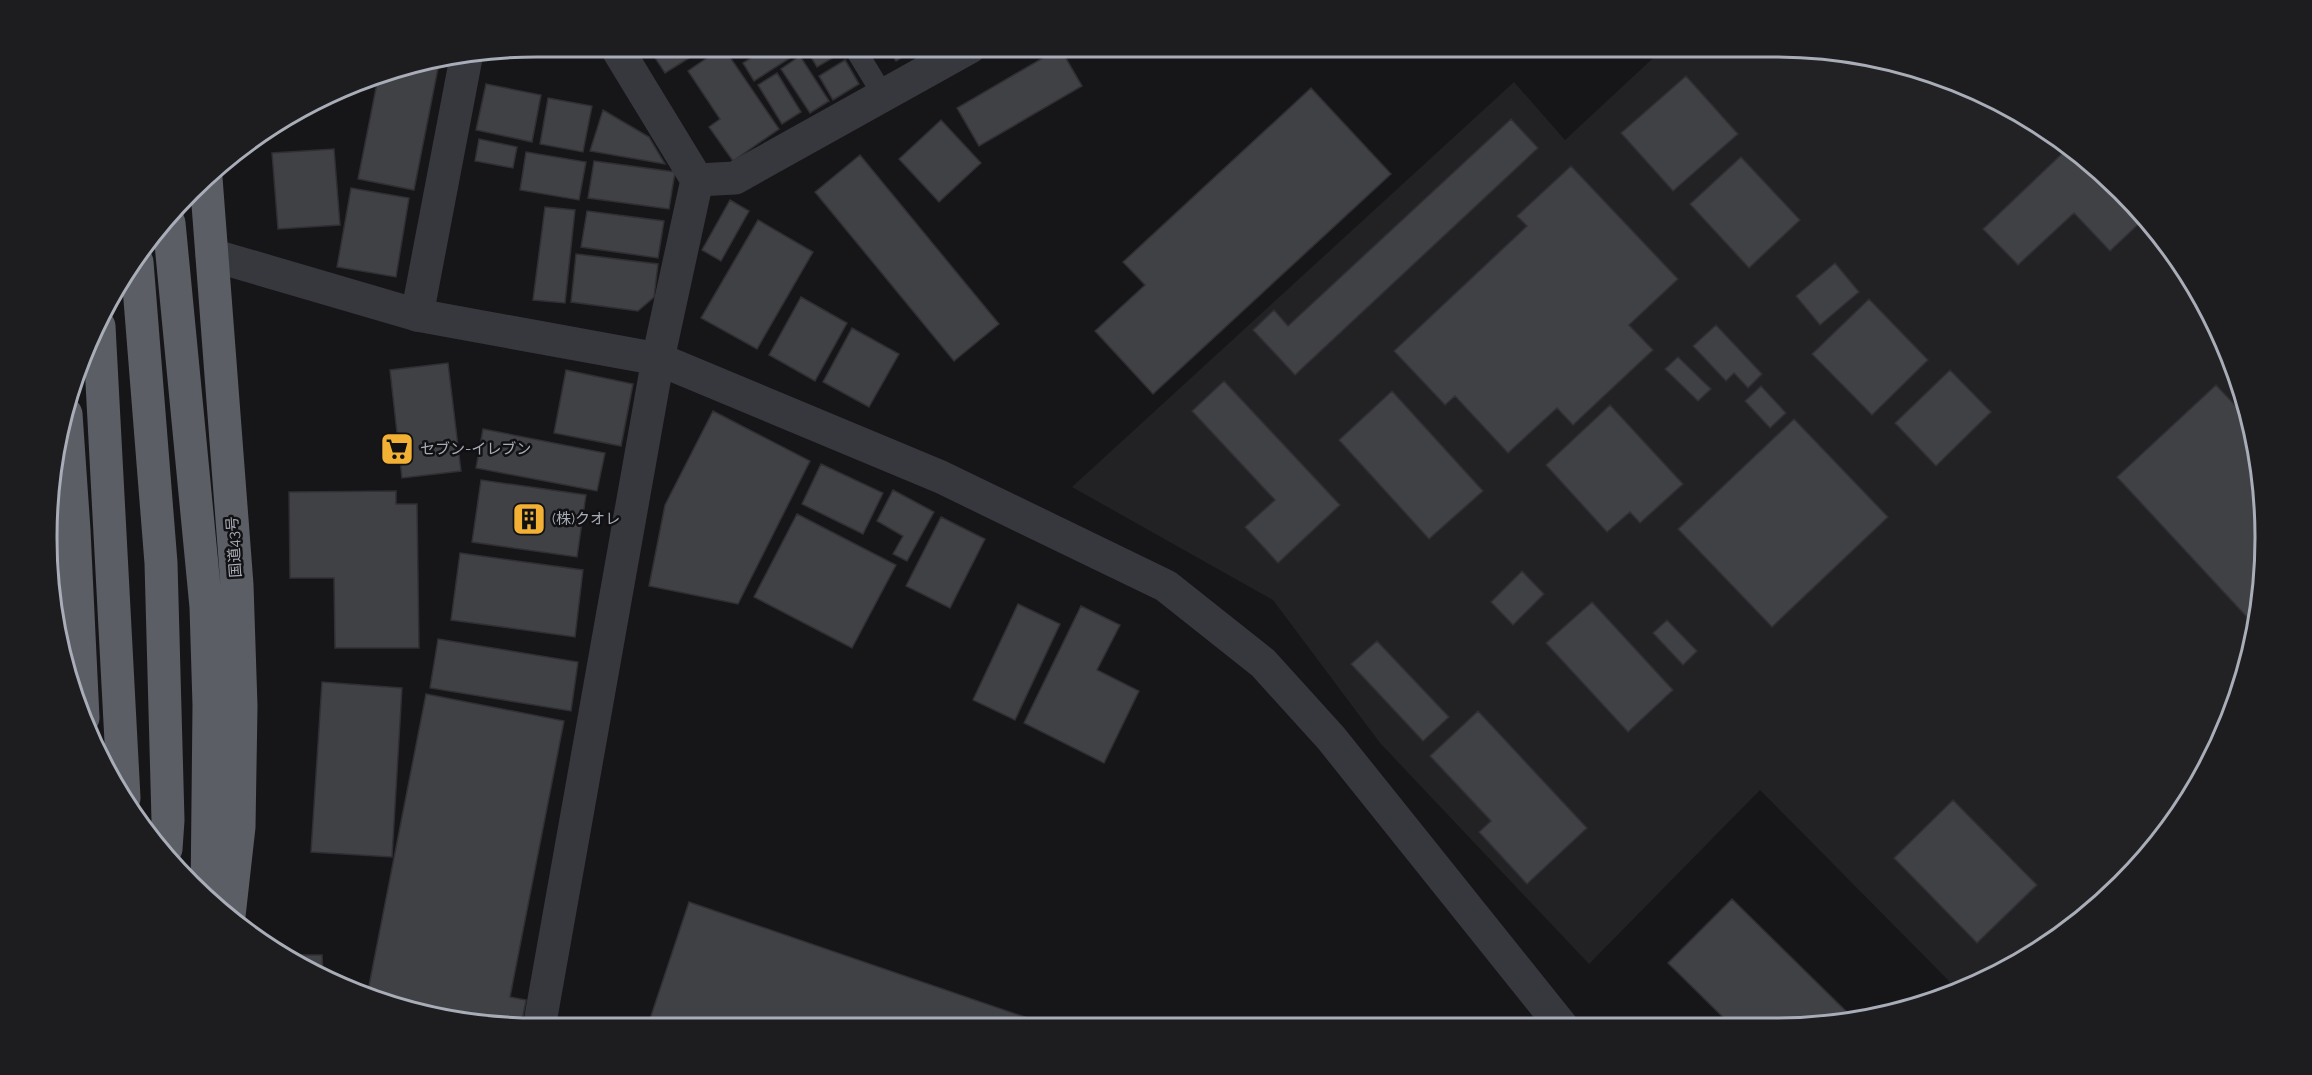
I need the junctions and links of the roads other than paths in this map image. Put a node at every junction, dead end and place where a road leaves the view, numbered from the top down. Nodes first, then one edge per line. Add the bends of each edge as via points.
1 (623, 57) edge
2 (861, 57) edge
3 (950, 57) edge
4 (464, 63) edge
5 (883, 95) junction
6 (697, 180) junction
7 (207, 189) edge
8 (170, 229) edge
9 (212, 255) junction
10 (138, 271) edge
11 (417, 315) junction
12 (100, 341) edge
13 (658, 360) junction
14 (68, 436) edge
15 (82, 688) edge
16 (123, 781) edge
17 (166, 843) edge
18 (207, 886) edge
19 (231, 907) edge
20 (541, 1018) edge
21 (1555, 1018) edge

1 - 6 street
2 - 5 lane
3 - 5 street
4 - 11 street
5 - 6 street via 735,178
6 - 13 street
7 - 9 highway, 国道43号
8 - 18 highway via 206,607
9 - 11 street
9 - 19 highway, 国道43号 via 237,585 241,706 239,826
10 - 17 highway via 161,563
11 - 13 street
12 - 16 highway
13 - 20 street
13 - 21 street via 941,477 1166,586 1263,663 1331,738
14 - 15 highway

